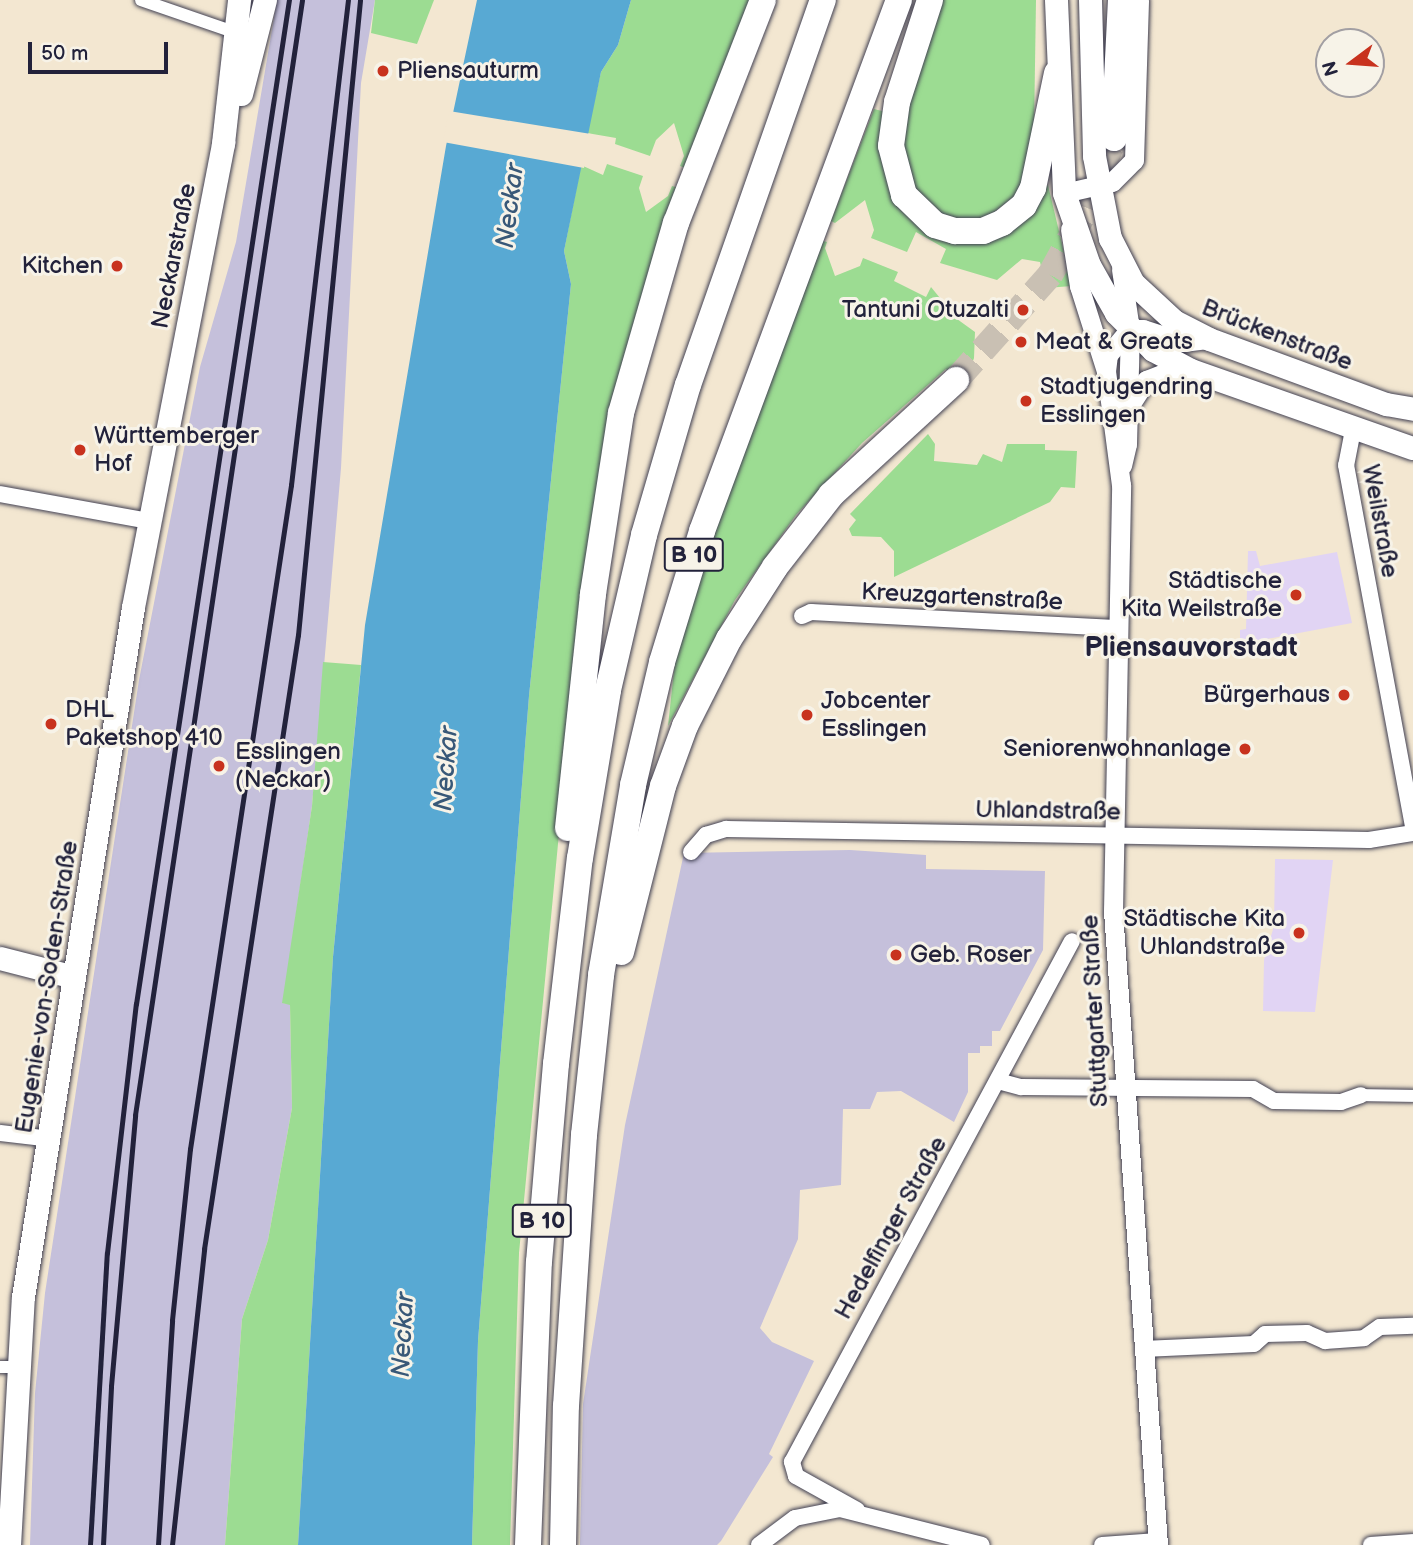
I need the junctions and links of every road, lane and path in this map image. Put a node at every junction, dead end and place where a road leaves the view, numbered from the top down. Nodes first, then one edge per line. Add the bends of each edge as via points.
1 (141, 0) edge
2 (239, 0) edge
3 (265, 0) edge
4 (763, 0) edge
5 (823, 0) edge
6 (899, 0) edge
7 (930, 0) edge
8 (1056, 0) edge
9 (1090, 0) edge
10 (1121, 0) edge
11 (1139, 0) edge
12 (237, 33) junction
13 (1057, 73) junction
14 (1114, 138) tunnel mouth
15 (223, 143) junction
16 (1099, 186) junction
17 (1065, 200) junction
18 (1118, 260) junction
19 (1130, 329) junction
20 (1209, 339) junction
21 (1191, 370) junction
22 (1106, 371) junction
23 (956, 380) tunnel mouth
24 (1413, 409) edge
25 (1128, 410) junction
26 (1353, 430) junction
27 (1413, 448) edge
28 (1120, 473) junction
29 (0, 494) edge
30 (149, 521) junction
31 (802, 616) dead end
32 (1120, 628) junction
33 (1413, 827) edge
34 (1413, 833) edge
35 (1115, 835) junction
36 (691, 852) dead end
37 (1072, 941) dead end
38 (0, 958) edge
39 (74, 977) junction
40 (556, 1064) junction
41 (998, 1081) junction
42 (1125, 1086) junction
43 (1362, 1095) joint
44 (1413, 1096) edge
45 (0, 1133) edge
46 (584, 1135) junction
47 (51, 1139) junction
48 (1413, 1326) edge
49 (1143, 1349) junction
50 (8, 1367) edge
51 (857, 1510) junction
52 (1413, 1542) edge
53 (1158, 1543) edge
54 (9, 1545) edge
55 (528, 1545) edge
56 (563, 1545) edge
57 (759, 1545) edge
58 (982, 1545) edge
59 (1102, 1545) edge
60 (1371, 1545) edge

1 - 12 street
2 - 12 main road, Neckarstraße
3 - 15 main road via 256,47
4 - 40 highway via 676,223 621,413 599,544 571,800 558,936
5 - 40 highway, B 10 via 688,385 626,605 580,858
6 - 46 highway, B 10 via 724,470 662,662 617,873
7 - 13 highway via 897,102 891,146 904,195 935,225 983,231 1024,205 1033,188
8 - 13 main road
9 - 16 main road, Brückenstraße via 1090,122
10 - 14 highway
11 - 16 street via 1136,152 1124,173
12 - 15 main road, Neckarstraße
13 - 17 main road
15 - 30 main road, Neckarstraße
16 - 17 street
16 - 18 main road, Brückenstraße
17 - 19 main road via 1100,288
17 - 22 street via 1076,273
18 - 19 street, Stuttgarter Straße via 1128,297
18 - 20 main road, Brückenstraße via 1151,303
19 - 20 street via 1184,342
19 - 21 main road via 1153,350
19 - 22 street via 1108,355
19 - 25 street, Stuttgarter Straße
20 - 24 main road, Brückenstraße via 1386,404
21 - 25 street via 1146,380
21 - 26 main road
22 - 28 street, Stuttgarter Straße via 1110,426
23 - 46 highway via 876,450 809,522 758,592 713,666 673,758 645,844
25 - 28 street, Stuttgarter Straße
26 - 27 main road
26 - 33 street, Weilstraße via 1345,461
28 - 32 street, Stuttgarter Straße
29 - 30 street via 76,512
30 - 39 main road, Eugenie-von-Soden-Straße
31 - 32 street, Kreuzgartenstraße via 811,612
32 - 35 street, Stuttgarter Straße
34 - 35 street, Uhlandstraße via 1369,840
35 - 36 street, Uhlandstraße via 726,829 706,835
35 - 42 street, Stuttgarter Straße via 1114,911
37 - 41 street, Hedelfinger Straße
38 - 39 main road
39 - 47 main road, Eugenie-von-Soden-Straße
40 - 55 highway, B 10 via 538,1275
41 - 42 street via 1014,1087
41 - 51 street, Hedelfinger Straße via 792,1462 796,1476
42 - 43 street via 1253,1089 1274,1101 1341,1102
42 - 49 street, Stuttgarter Straße
43 - 44 street
45 - 47 street
46 - 56 highway, B 10 via 566,1406
47 - 50 main road, Eugenie-von-Soden-Straße
48 - 49 street via 1380,1326 1364,1338 1325,1341 1307,1333 1265,1334 1254,1344
49 - 53 street, Stuttgarter Straße
50 - 54 main road, Eugenie-von-Soden-Straße
51 - 57 street via 803,1515 779,1527
51 - 58 street
52 - 60 street
53 - 59 street

